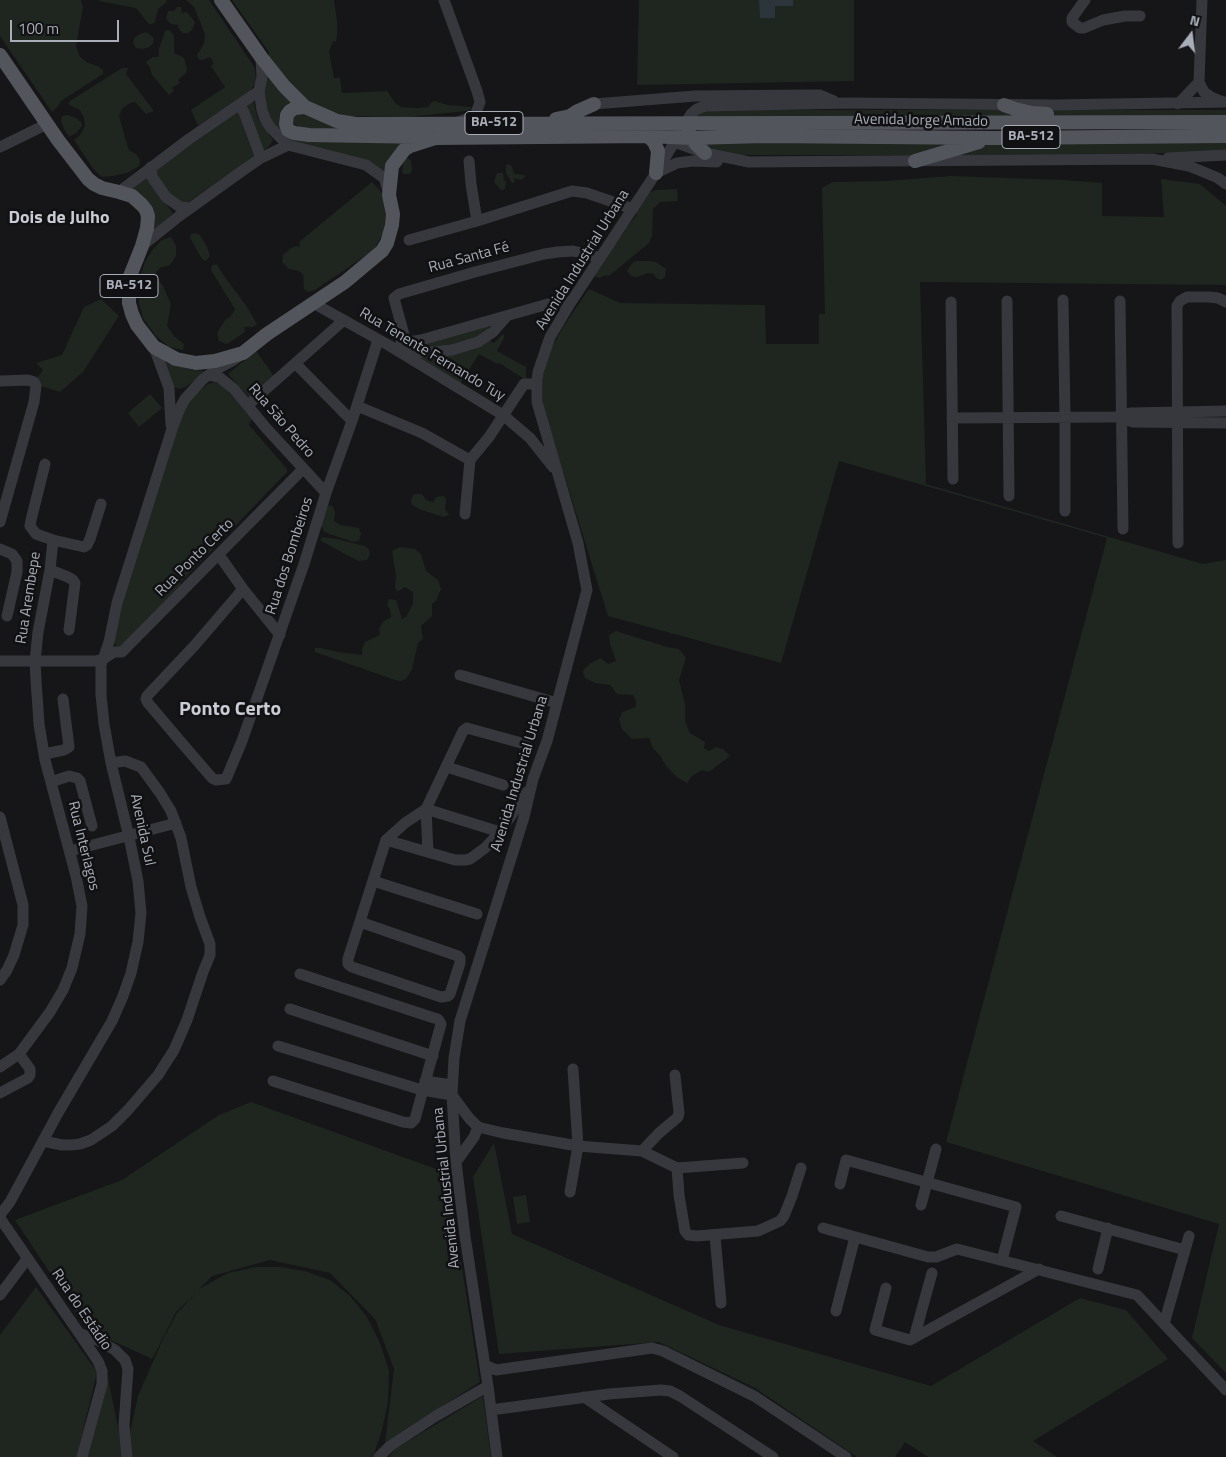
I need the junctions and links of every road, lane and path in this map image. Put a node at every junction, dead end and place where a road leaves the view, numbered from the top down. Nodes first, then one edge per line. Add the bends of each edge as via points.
1 (221, 0) edge
2 (444, 0) edge
3 (1085, 0) edge
4 (1202, 0) edge
5 (1140, 16) dead end
6 (0, 55) edge
7 (261, 57) junction
8 (1198, 82) junction
9 (259, 91) junction
10 (1225, 102) edge
11 (838, 103) junction
12 (594, 104) joint
13 (1178, 104) junction
14 (1004, 105) junction
15 (239, 106) junction
16 (305, 107) junction
17 (1104, 122) junction
18 (1226, 122) edge
19 (474, 123) junction
20 (687, 123) junction
21 (48, 124) junction
22 (452, 124) junction
23 (648, 136) junction
24 (1226, 136) edge
25 (435, 138) junction
26 (692, 138) junction
27 (995, 138) junction
28 (672, 139) junction
29 (288, 145) junction
30 (0, 148) edge
31 (705, 154) junction
32 (1226, 155) edge
33 (262, 158) junction
34 (1152, 159) junction
35 (915, 160) junction
36 (469, 161) dead end
37 (749, 162) junction
38 (151, 167) junction
39 (656, 173) junction
40 (1226, 184) edge
41 (119, 192) junction
42 (389, 195) junction
43 (166, 197) junction
44 (190, 208) junction
45 (633, 209) junction
46 (178, 217) junction
47 (477, 222) junction
48 (409, 240) dead end
49 (142, 246) junction
50 (600, 258) junction
51 (1063, 300) dead end
52 (1007, 301) dead end
53 (1120, 301) dead end
54 (571, 302) junction
55 (951, 302) dead end
56 (1226, 302) edge
57 (313, 303) junction
58 (507, 316) junction
59 (344, 320) junction
60 (378, 340) junction
61 (406, 342) junction
62 (390, 346) junction
63 (154, 347) junction
64 (243, 353) junction
65 (296, 364) junction
66 (209, 375) junction
67 (0, 381) edge
68 (537, 384) junction
69 (195, 387) junction
70 (169, 388) junction
71 (248, 405) junction
72 (357, 406) junction
73 (1226, 411) edge
74 (503, 415) junction
75 (1065, 417) junction
76 (1119, 417) junction
77 (1177, 417) junction
78 (952, 418) junction
79 (1008, 418) junction
80 (352, 421) junction
81 (1226, 423) edge
82 (544, 428) junction
83 (172, 429) junction
84 (530, 438) junction
85 (470, 460) junction
86 (45, 464) dead end
87 (303, 469) junction
88 (558, 472) junction
89 (953, 480) dead end
90 (326, 493) junction
91 (1009, 496) dead end
92 (101, 504) dead end
93 (1065, 511) dead end
94 (465, 514) dead end
95 (0, 522) edge
96 (1123, 529) dead end
97 (53, 540) junction
98 (1178, 543) dead end
99 (0, 549) edge
100 (219, 555) junction
101 (50, 570) junction
102 (243, 589) junction
103 (7, 616) dead end
104 (69, 630) dead end
105 (280, 635) junction
106 (103, 659) junction
107 (0, 660) edge
108 (35, 661) junction
109 (460, 675) dead end
110 (63, 699) dead end
111 (557, 703) junction
112 (525, 744) dead end
113 (44, 754) junction
114 (111, 763) junction
115 (446, 767) junction
116 (51, 782) junction
117 (503, 785) dead end
118 (426, 809) junction
119 (519, 811) junction
120 (0, 817) edge
121 (176, 824) junction
122 (92, 826) dead end
123 (500, 832) junction
124 (129, 837) junction
125 (386, 840) junction
126 (70, 851) junction
127 (428, 852) junction
128 (373, 880) junction
129 (477, 914) dead end
130 (360, 922) junction
131 (300, 974) dead end
132 (0, 980) edge
133 (290, 1009) dead end
134 (278, 1046) dead end
135 (19, 1054) junction
136 (433, 1056) junction
137 (0, 1067) edge
138 (573, 1070) dead end
139 (675, 1076) dead end
140 (273, 1081) dead end
141 (423, 1086) junction
142 (452, 1090) junction
143 (0, 1093) edge
144 (469, 1118) junction
145 (478, 1127) junction
146 (454, 1130) junction
147 (472, 1140) junction
148 (43, 1141) junction
149 (578, 1146) junction
150 (936, 1149) dead end
151 (642, 1151) junction
152 (456, 1162) junction
153 (743, 1163) dead end
154 (677, 1168) junction
155 (801, 1168) dead end
156 (927, 1183) junction
157 (840, 1184) dead end
158 (570, 1192) dead end
159 (921, 1205) dead end
160 (0, 1215) edge
161 (1061, 1216) dead end
162 (0, 1218) edge
163 (823, 1228) dead end
164 (1108, 1228) junction
165 (715, 1236) junction
166 (1189, 1236) dead end
167 (855, 1237) junction
168 (1185, 1250) junction
169 (27, 1259) junction
170 (1002, 1260) junction
171 (1039, 1269) junction
172 (1098, 1269) dead end
173 (932, 1273) dead end
174 (886, 1288) dead end
175 (0, 1294) edge
176 (721, 1303) dead end
177 (836, 1311) dead end
178 (1164, 1324) junction
179 (79, 1333) junction
180 (914, 1338) junction
181 (490, 1367) junction
182 (488, 1383) junction
183 (1226, 1390) edge
184 (609, 1394) junction
185 (584, 1398) junction
186 (491, 1410) junction
187 (604, 1411) junction
188 (82, 1457) edge
189 (126, 1457) edge
190 (379, 1457) edge
191 (497, 1457) edge
192 (673, 1457) edge
193 (773, 1457) edge
194 (846, 1457) edge

1 - 7 main road, BA-512
2 - 22 street via 480,102 475,116
3 - 5 street via 1072,18 1080,28 1103,20
4 - 8 street
6 - 21 main road, BA-512
7 - 9 street
7 - 16 main road, BA-512
8 - 10 street via 1204,92
8 - 13 street
9 - 15 street
9 - 29 street via 265,120
10 - 13 street, Avenida Jorge Amado
11 - 12 street, Avenida Jorge Amado via 820,95 810,95 696,96
11 - 14 street, Avenida Jorge Amado
11 - 20 street, Avenida Jorge Amado via 705,106 691,114
12 - 19 main road via 559,118
13 - 14 street, Avenida Jorge Amado
14 - 17 main road via 1032,113 1076,115
15 - 33 street
15 - 38 street
16 - 22 main road, Avenida Jorge Amado / BA-512 via 337,121 356,124
16 - 25 main road via 295,108 287,115 288,130 294,134
17 - 18 main road, Avenida Jorge Amado / BA-512
17 - 20 main road, Avenida Jorge Amado / BA-512
19 - 20 main road, Avenida Jorge Amado / BA-512
19 - 22 main road, Avenida Jorge Amado / BA-512
20 - 26 main road
20 - 28 street, Avenida Jorge Amado
21 - 30 street
21 - 41 main road, BA-512 via 88,179 102,188
23 - 25 main road, Avenida Jorge Amado / BA-512
23 - 28 main road, Avenida Jorge Amado / BA-512
23 - 39 main road via 658,151
24 - 27 main road, Avenida Jorge Amado / BA-512
25 - 42 main road, Avenida Jorge Amado / BA-512 via 410,146 400,156 392,166
26 - 27 main road, Avenida Jorge Amado / BA-512
26 - 28 main road, Avenida Jorge Amado / BA-512
26 - 31 main road
27 - 35 main road
28 - 31 street
28 - 39 street, Avenida Industrial Urbana
29 - 33 street
29 - 42 street via 366,165 384,178
31 - 37 street
32 - 34 street
33 - 44 street
34 - 35 street
34 - 40 street via 1188,166
35 - 37 street
36 - 47 street
37 - 39 street via 693,161
38 - 41 street
38 - 43 street via 152,177
39 - 45 street, Avenida Industrial Urbana
41 - 49 main road, BA-512 via 132,196 146,210 147,228
42 - 57 main road, BA-512 via 392,225 382,251
43 - 44 street via 180,207
43 - 46 street
44 - 46 street
45 - 47 street via 572,191
45 - 50 street, Avenida Industrial Urbana
46 - 49 street
47 - 48 street
49 - 63 main road, BA-512 via 130,276 130,303 137,325
50 - 54 street, Avenida Industrial Urbana
50 - 61 street, Rua Santa Fé via 573,251 544,254 399,294 394,298
51 - 75 street
52 - 79 street
53 - 76 street
54 - 58 street via 548,304
54 - 68 street, Avenida Industrial Urbana via 550,337
55 - 78 street
56 - 77 street via 1218,298 1187,297 1177,306
57 - 59 street, Rua Tenente Fernando Tuy
57 - 64 main road, BA-512
58 - 61 street
58 - 62 street via 493,332 478,342 452,350 412,352
59 - 60 street, Rua Tenente Fernando Tuy
59 - 65 street
60 - 62 street, Rua Tenente Fernando Tuy
60 - 72 street, Rua dos Bombeiros
61 - 62 street
62 - 74 street, Rua Tenente Fernando Tuy
63 - 64 main road, BA-512 via 176,359 196,363
63 - 70 street, Avenida Sul
64 - 66 street, Avenida Sul
65 - 71 street
65 - 80 street
66 - 69 street, Avenida Sul
66 - 71 street, Rua São Pedro via 226,381
67 - 95 street via 28,380 36,384 36,390
68 - 74 street via 524,384
68 - 82 street, Avenida Industrial Urbana
69 - 70 street via 178,393
69 - 83 street, Avenida Sul via 180,408
70 - 83 street, Avenida Sul
71 - 87 street, Rua São Pedro
72 - 80 street, Rua dos Bombeiros
72 - 85 street via 422,433
73 - 77 street
74 - 84 street, Rua Tenente Fernando Tuy
74 - 85 street
75 - 76 street
75 - 79 street
75 - 93 street
76 - 77 street via 1130,413
76 - 96 street
77 - 81 street
77 - 98 street
78 - 79 street
78 - 89 street
79 - 91 street
80 - 90 street, Rua dos Bombeiros
82 - 84 street via 538,436
82 - 88 street, Avenida Industrial Urbana
83 - 106 street, Avenida Sul via 117,603
84 - 88 street, Rua Tenente Fernando Tuy
85 - 94 street
86 - 97 street via 30,526 36,534
87 - 90 street, Rua São Pedro
87 - 100 street, Rua Ponto Certo
88 - 111 street, Avenida Industrial Urbana via 587,590
90 - 105 street, Rua dos Bombeiros
92 - 97 street via 87,545 80,547
97 - 101 street, Rua Arembepe
99 - 103 street via 12,554 17,562
100 - 102 street
100 - 106 street, Rua Ponto Certo via 122,652 114,652
101 - 104 street via 73,580 75,584
101 - 108 street, Rua Arembepe
102 - 105 street
102 - 105 street, Rua dos Bombeiros via 147,696 148,703 216,780 226,779
106 - 108 street, Rua Ponto Certo
106 - 114 street, Avenida Sul via 101,694
107 - 108 street, Rua Ponto Certo
108 - 113 street, Rua Interlagos
109 - 111 street
110 - 113 street via 69,747
111 - 119 street, Avenida Industrial Urbana via 531,787
112 - 115 street via 466,728
113 - 116 street, Rua Interlagos
114 - 121 street via 125,761 141,767
114 - 124 street, Avenida Sul
115 - 117 street
115 - 118 street
116 - 122 street via 69,776 80,781
116 - 126 street, Rua Interlagos
118 - 123 street
118 - 125 street
118 - 127 street
119 - 123 street, Avenida Industrial Urbana
119 - 142 street, Avenida Industrial Urbana via 460,1021
120 - 132 street via 23,905 23,925 14,955
121 - 124 street
121 - 148 street via 211,950 187,1020 166,1064 112,1126 80,1144
123 - 127 street, Avenida Industrial Urbana via 485,848 465,860
124 - 126 street
124 - 148 street, Avenida Sul via 141,913 131,972 112,1021
125 - 127 street
125 - 128 street
126 - 135 street, Rua Interlagos via 82,906 72,968 50,1012
128 - 129 street
128 - 130 street
130 - 130 street via 348,959 352,968 441,997 450,994 460,963 458,956
131 - 136 street via 438,1019 441,1024
133 - 136 street
134 - 141 street
135 - 137 street, Rua Interlagos
135 - 143 street via 30,1069 30,1075
136 - 141 street
138 - 149 street
139 - 151 street via 680,1113
140 - 141 street via 408,1123 414,1122
141 - 142 street
142 - 144 street
142 - 146 street, Avenida Industrial Urbana
144 - 145 street
144 - 146 street via 461,1118
145 - 147 street
145 - 149 street
146 - 147 street via 457,1140
146 - 152 street, Avenida Industrial Urbana
147 - 152 street
148 - 160 street, Avenida Sul
149 - 151 street
149 - 158 street
150 - 156 street
151 - 154 street
152 - 181 street, Avenida Industrial Urbana via 465,1236
153 - 154 street
154 - 165 street via 684,1231 692,1236
155 - 165 street via 780,1221 758,1231
156 - 157 street via 846,1160
156 - 159 street
156 - 170 street via 1016,1207
161 - 164 street
162 - 169 street, Rua do Estádio
163 - 167 street
164 - 168 street
164 - 172 street
165 - 176 street
166 - 168 street
167 - 170 street via 928,1256 936,1257 957,1249
167 - 177 street
168 - 178 street
169 - 175 street
169 - 179 street, Rua do Estádio
170 - 171 street
171 - 178 street via 1137,1295
171 - 180 street
173 - 180 street
174 - 180 street via 875,1330 910,1340
178 - 183 street
179 - 188 street, Rua do Estádio via 102,1371 102,1384
179 - 189 street via 115,1350 125,1360 128,1369 124,1425
181 - 182 street
181 - 194 street via 652,1348 754,1396
182 - 186 street
182 - 190 street via 390,1446
184 - 185 street
184 - 187 street
184 - 193 street via 661,1390 675,1393
185 - 186 street
185 - 187 street
186 - 191 street
187 - 192 street

